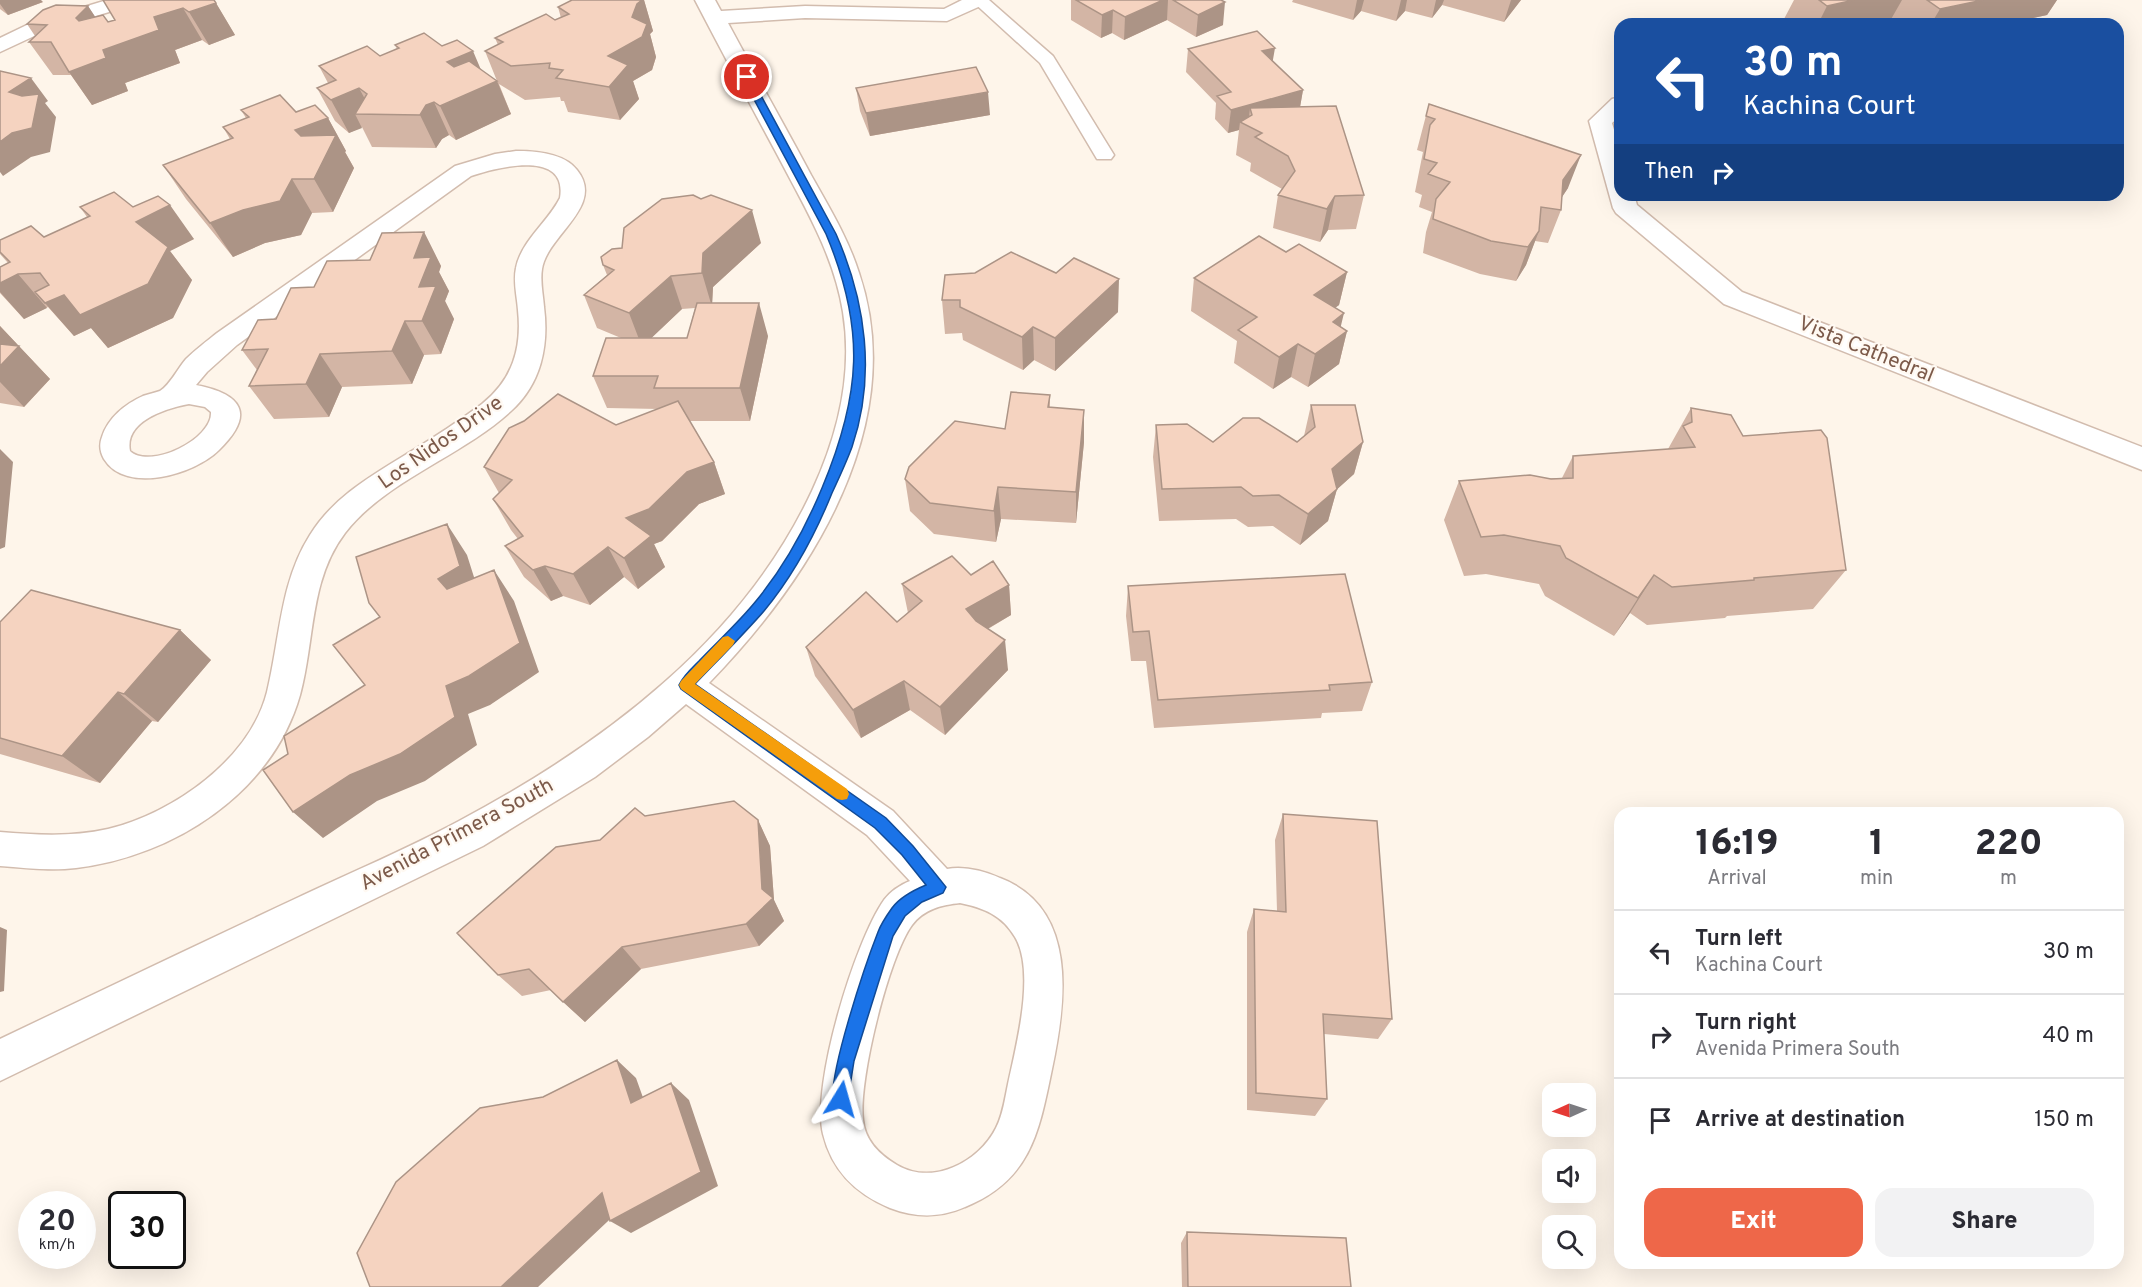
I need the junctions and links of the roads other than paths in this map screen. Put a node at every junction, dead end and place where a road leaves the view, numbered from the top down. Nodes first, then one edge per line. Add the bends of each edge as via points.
1 (129, 0) edge
2 (979, 0) edge
3 (710, 9) edge
4 (0, 46) edge
5 (1614, 109) edge
6 (1104, 154) dead end
7 (1614, 169) edge
8 (1623, 201) edge
9 (172, 396) dead end
10 (2142, 459) edge
11 (686, 685) junction
12 (0, 849) edge
13 (938, 887) junction
14 (0, 1060) edge

1 - 4 street via 25,32
2 - 3 street via 947,15
2 - 6 lane via 1047,60
3 - 11 street, Avenida Primera South via 842,260 857,314 860,377 846,446 812,528 760,606
5 - 7 street via 1600,121
8 - 10 street, Vista Cathedral via 1625,208 1733,298
9 - 12 street, Los Nidos Drive via 197,365 227,339 463,171 509,159 542,160 565,170 573,180 573,201 536,249 530,263 532,355 516,388 502,403 367,494 333,526 305,584 282,697 271,725 230,780 174,820 109,846 78,851
11 - 13 street via 880,823
11 - 14 street, Avenida Primera South via 588,763 470,834
13 - 13 street via 916,897 899,911 886,933 846,1061 841,1099 842,1131 855,1157 875,1178 903,1191 932,1195 961,1189 989,1172 1008,1148 1021,1117 1045,992 1044,960 1036,933 1020,912 1004,897 983,887

